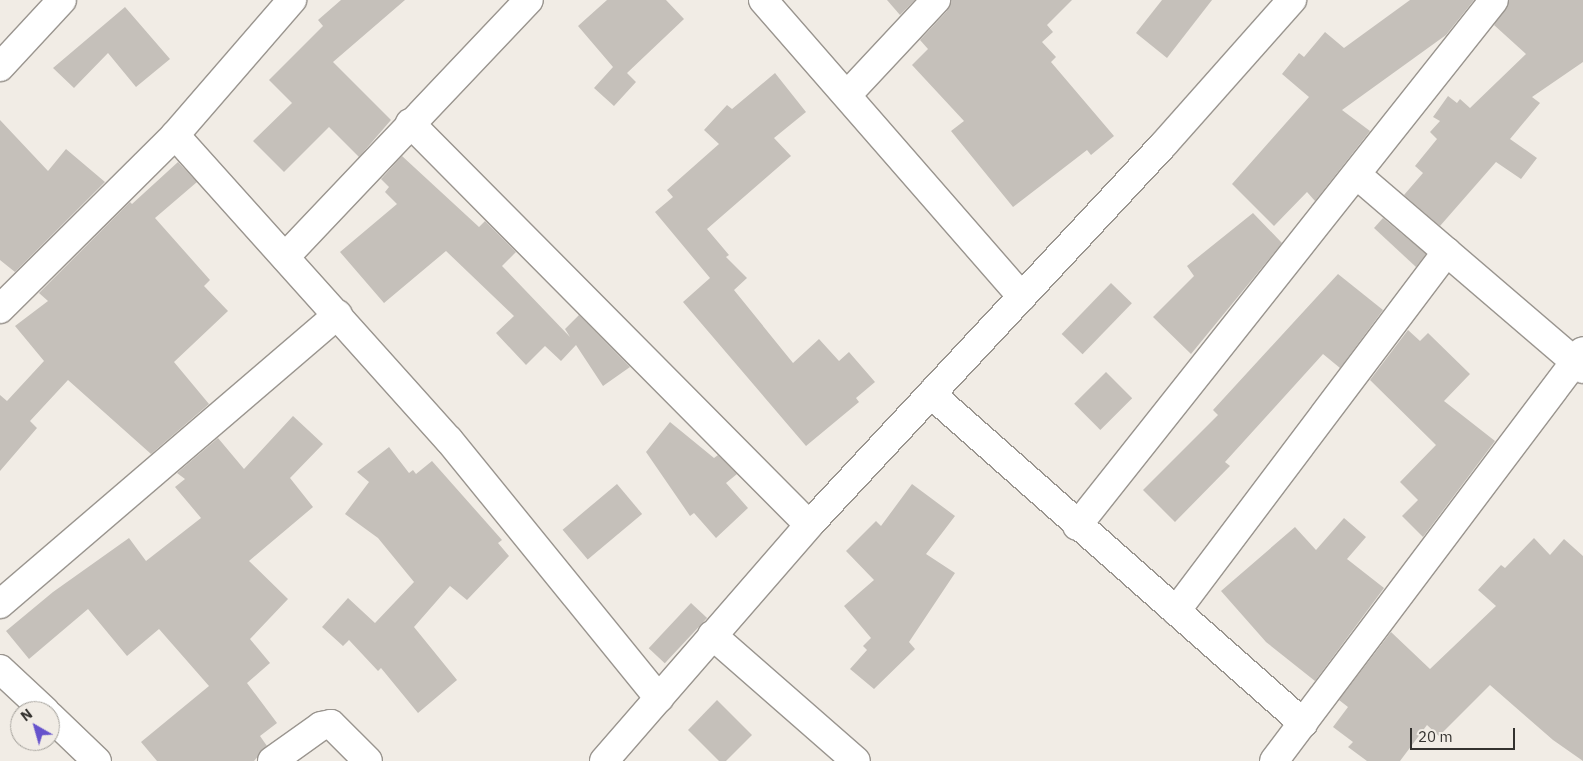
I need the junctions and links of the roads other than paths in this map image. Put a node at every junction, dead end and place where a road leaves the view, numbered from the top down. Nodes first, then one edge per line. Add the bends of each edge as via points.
1 (62, 0) edge
2 (292, 0) edge
3 (529, 0) edge
4 (763, 0) edge
5 (936, 0) edge
6 (1292, 0) edge
7 (1494, 0) edge
8 (0, 67) edge
9 (848, 94) junction
10 (410, 123) junction
11 (175, 135) junction
12 (1357, 175) junction
13 (1447, 252) junction
14 (285, 257) junction
15 (1022, 297) junction
16 (0, 309) edge
17 (338, 314) junction
18 (1580, 361) edge
19 (931, 394) junction
20 (809, 525) junction
21 (1077, 526) junction
22 (0, 604) edge
23 (1176, 610) junction
24 (712, 635) junction
25 (0, 669) edge
26 (659, 698) junction
27 (34, 701) edge
28 (1303, 723) junction
29 (60, 726) edge
30 (97, 761) edge
31 (272, 761) edge
32 (368, 761) edge
33 (604, 761) edge
34 (856, 761) edge
35 (1274, 761) edge

1 - 8 street
2 - 11 street
3 - 10 street
4 - 9 street
5 - 9 street
6 - 15 street
7 - 12 street
9 - 15 street
10 - 14 street
10 - 20 street
11 - 14 street
11 - 16 street
12 - 13 street
12 - 21 street
13 - 18 street
13 - 23 street
14 - 17 street
15 - 19 street
17 - 22 street
17 - 26 street via 520,523
18 - 28 street
19 - 20 street
19 - 21 street
20 - 24 street
21 - 23 street
23 - 28 street
24 - 26 street
24 - 34 street
25 - 27 street
26 - 33 street
28 - 35 street
29 - 30 street
31 - 32 street via 326,724 337,726

